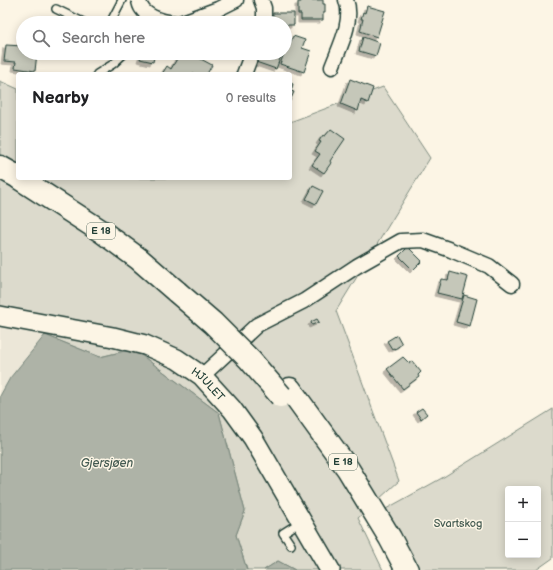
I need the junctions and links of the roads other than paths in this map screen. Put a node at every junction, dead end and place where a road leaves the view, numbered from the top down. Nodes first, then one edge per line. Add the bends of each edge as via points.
1 (122, 0) edge
2 (139, 0) edge
3 (236, 0) edge
4 (260, 0) edge
5 (346, 0) edge
6 (56, 9) dead end
7 (70, 16) edge
8 (114, 16) edge
9 (143, 16) edge
10 (199, 16) edge
11 (264, 16) edge
12 (116, 60) edge
13 (249, 60) edge
14 (332, 68) dead end
15 (100, 72) edge
16 (245, 72) edge
17 (0, 154) edge
18 (16, 163) edge
19 (0, 167) edge
20 (16, 177) edge
21 (21, 180) edge
22 (42, 180) edge
23 (512, 284) dead end
24 (182, 289) junction
25 (0, 316) edge
26 (202, 376) junction
27 (302, 521) junction
28 (385, 541) junction
29 (291, 544) dead end
30 (330, 570) edge
31 (394, 570) edge
32 (407, 570) edge

1 - 8 lane
2 - 9 street
3 - 10 street
4 - 11 street
5 - 14 street via 346,28
6 - 7 lane
12 - 15 lane
13 - 16 street
17 - 18 highway
19 - 20 highway, E 18
21 - 24 highway, E 18 via 101,231
22 - 24 highway, E 18 via 142,249
23 - 26 street via 489,266 451,250 423,240 401,241 304,301 258,325
24 - 28 highway, E 18, bridge via 213,323 286,393 309,432
25 - 26 main road, HJULET via 145,345 177,359
26 - 27 main road, HJULET via 232,409 253,438
27 - 29 lane via 283,533
27 - 30 main road, HJULET
28 - 31 highway, E 18
28 - 32 highway, E 18

